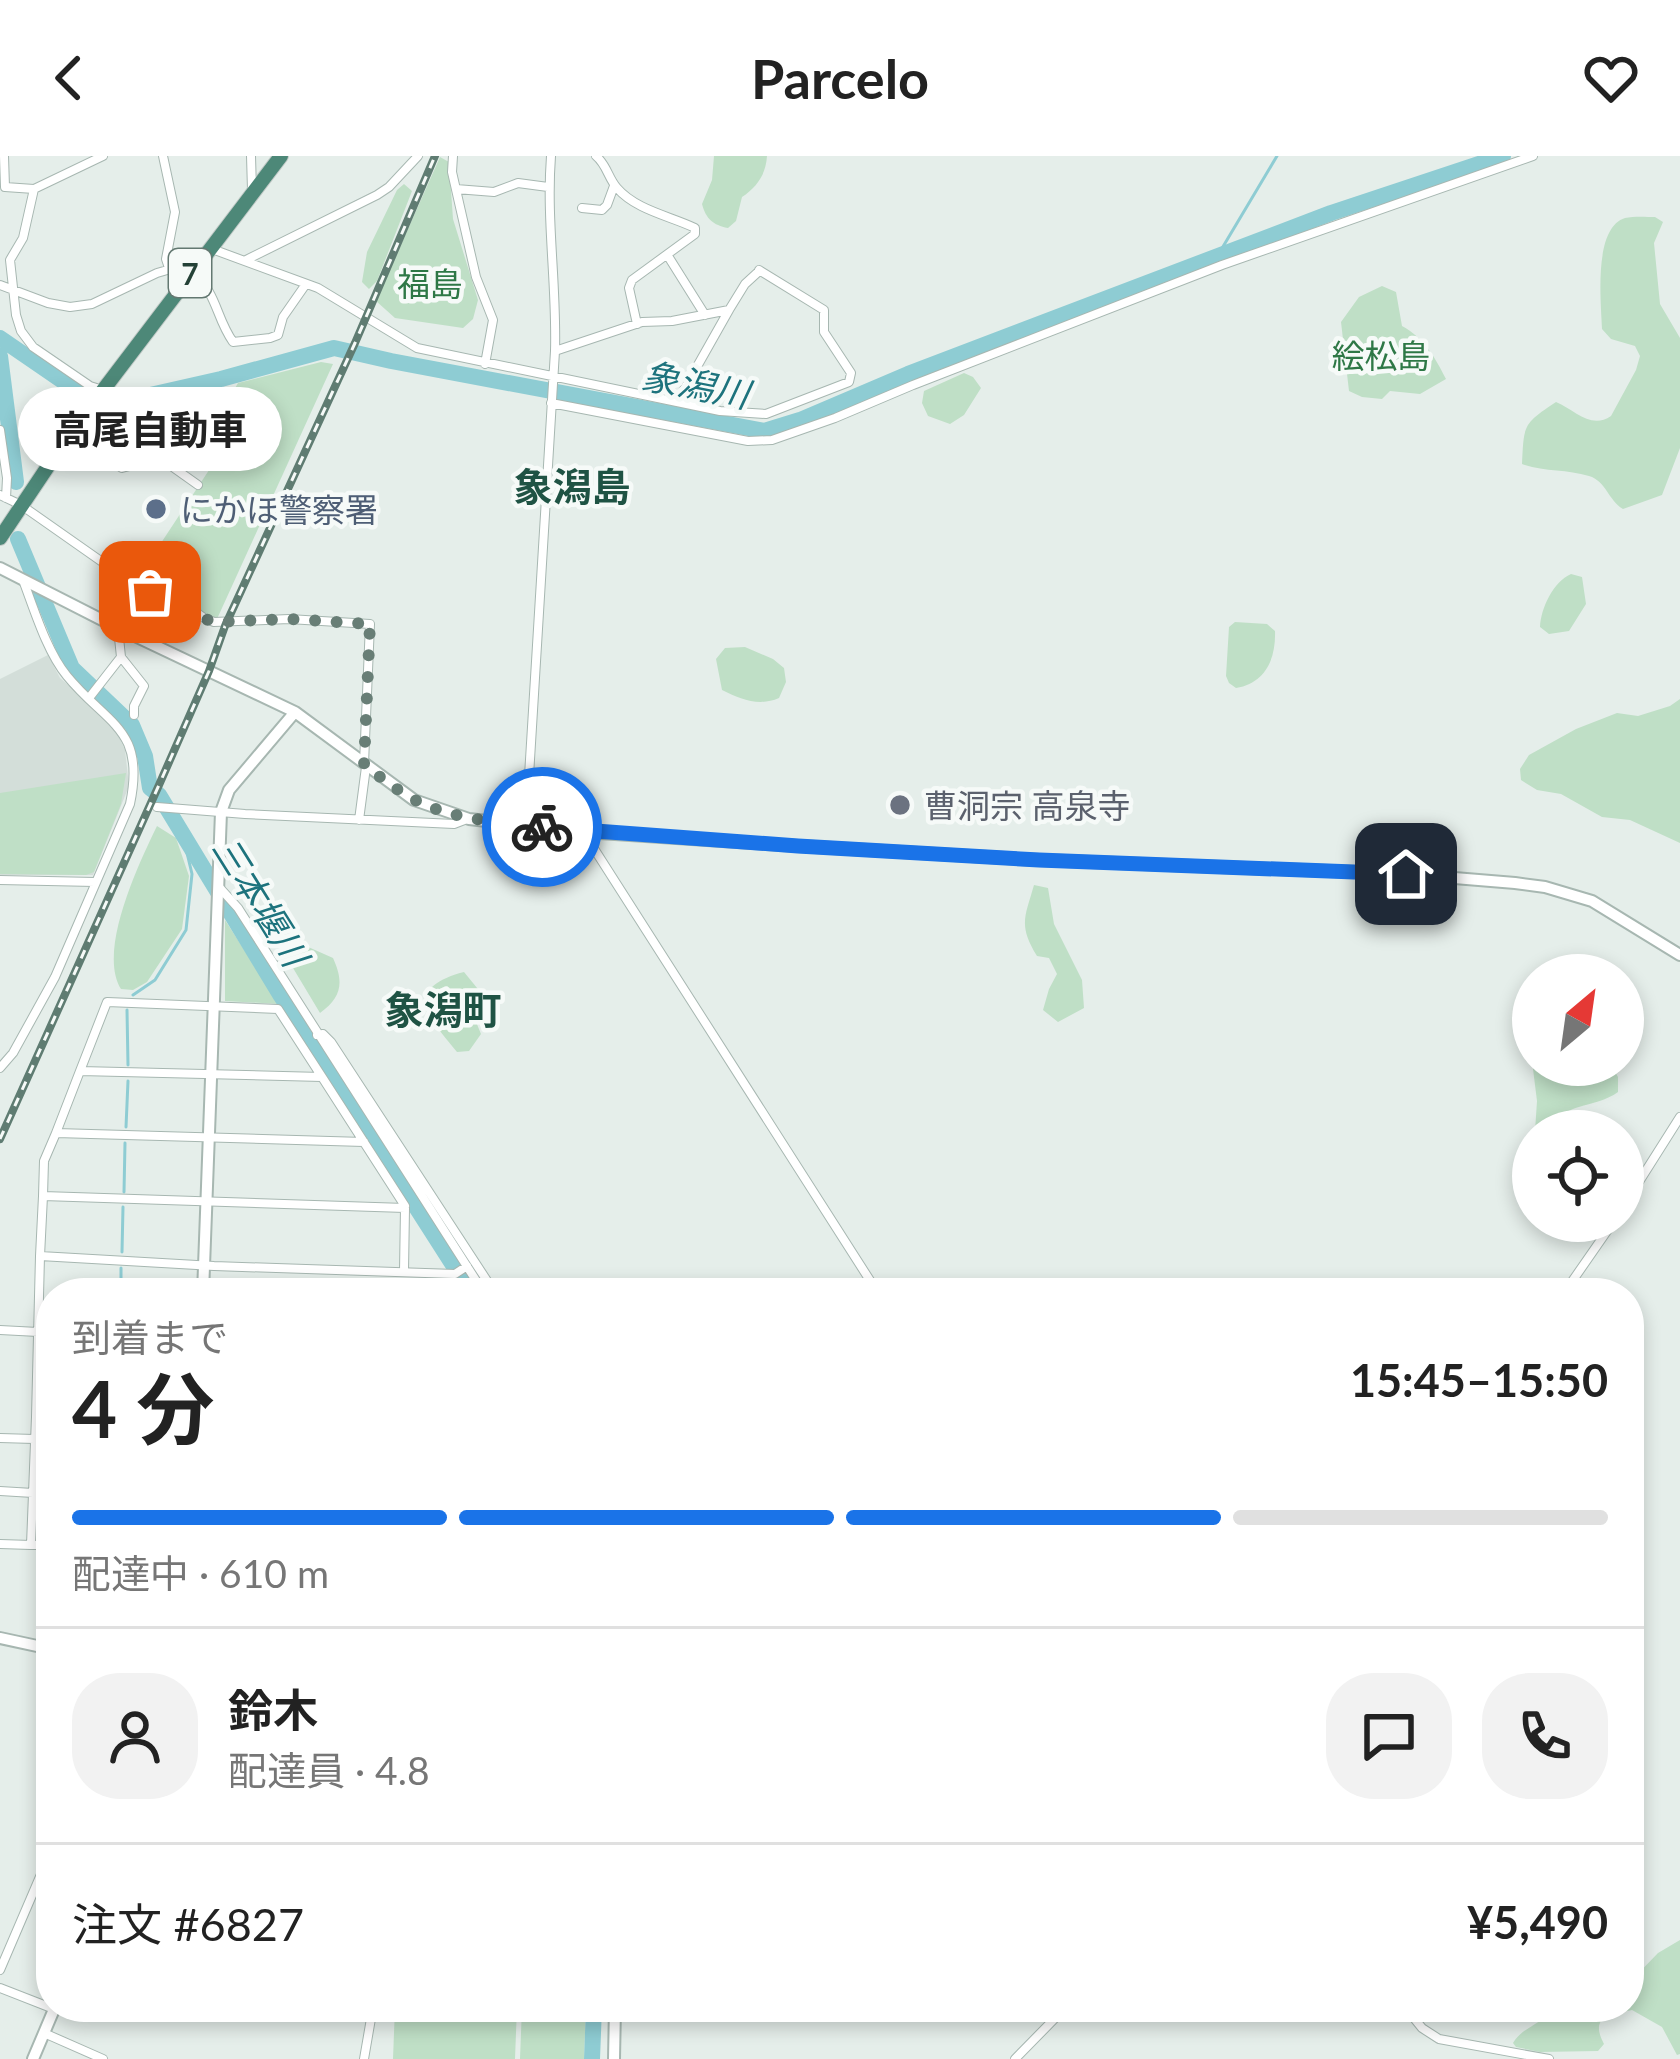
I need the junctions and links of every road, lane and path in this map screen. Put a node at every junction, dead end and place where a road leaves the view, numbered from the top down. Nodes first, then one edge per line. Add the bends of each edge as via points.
1 (4, 156) edge
2 (104, 156) edge
3 (164, 156) edge
4 (251, 156) edge
5 (280, 156) edge
6 (418, 156) edge
7 (453, 156) edge
8 (551, 156) edge
9 (596, 156) edge
10 (1533, 156) edge
11 (614, 185) junction
12 (548, 187) junction
13 (34, 189) junction
14 (456, 189) junction
15 (252, 195) junction
16 (582, 208) dead end
17 (668, 256) junction
18 (200, 260) junction
19 (244, 260) junction
20 (170, 268) junction
21 (306, 284) junction
22 (0, 285) edge
23 (11, 288) junction
24 (729, 310) junction
25 (705, 315) junction
26 (637, 324) junction
27 (555, 351) junction
28 (485, 364) junction
29 (552, 375) junction
30 (103, 391) junction
31 (677, 401) junction
32 (550, 403) junction
33 (0, 430) edge
34 (225, 432) dead end
35 (69, 435) junction
36 (160, 458) junction
37 (197, 485) dead end
38 (9, 500) edge
39 (0, 538) edge
40 (0, 568) edge
41 (125, 578) junction
42 (23, 580) junction
43 (118, 628) junction
44 (122, 657) junction
45 (89, 698) junction
46 (295, 712) junction
47 (134, 715) dead end
48 (365, 766) junction
49 (157, 807) dead end
50 (221, 812) junction
51 (469, 819) junction
52 (359, 820) junction
53 (526, 825) junction
54 (584, 832) junction
55 (0, 880) edge
56 (95, 882) junction
57 (216, 884) junction
58 (1680, 955) edge
59 (213, 1006) junction
60 (316, 1035) junction
61 (301, 1044) junction
62 (0, 1068) edge
63 (80, 1071) junction
64 (211, 1076) junction
65 (322, 1077) junction
66 (1680, 1117) edge
67 (56, 1133) junction
68 (209, 1138) junction
69 (364, 1142) junction
70 (1644, 1174) edge
71 (43, 1196) junction
72 (207, 1203) junction
73 (406, 1208) junction
74 (1599, 1242) edge
75 (40, 1256) junction
76 (205, 1264) junction
77 (466, 1267) junction
78 (404, 1271) junction
79 (40, 1278) edge
80 (204, 1278) edge
81 (474, 1278) edge
82 (485, 1278) edge
83 (868, 1278) edge
84 (1574, 1278) edge
85 (0, 1330) edge
86 (36, 1332) edge
87 (36, 1417) edge
88 (0, 1438) edge
89 (35, 1439) junction
90 (0, 1492) edge
91 (33, 1493) junction
92 (0, 1544) edge
93 (31, 1545) junction
94 (36, 1545) edge
95 (0, 1638) edge
96 (36, 1646) edge
97 (36, 1892) edge
98 (0, 1970) edge
99 (0, 1988) edge
100 (36, 2001) edge
101 (48, 2022) edge
102 (370, 2022) edge
103 (615, 2022) edge
104 (1051, 2022) edge
105 (1417, 2022) edge
106 (44, 2033) junction
107 (33, 2059) edge
108 (103, 2059) edge
109 (364, 2059) edge
110 (614, 2059) edge
111 (1015, 2059) edge
112 (1549, 2059) edge

1 - 13 street via 5,188
2 - 13 street
3 - 20 street via 175,212
4 - 15 street
5 - 15 highway, 7
6 - 19 street via 377,195
7 - 14 street
8 - 12 street
9 - 11 street
10 - 32 street via 1222,265 772,440
11 - 16 street via 602,210
11 - 17 street via 695,228
12 - 14 street
12 - 27 street
13 - 23 street via 10,260
14 - 28 street via 493,320
15 - 18 highway, 7
17 - 25 street
17 - 26 street via 632,280
18 - 19 street
18 - 20 street
18 - 21 street via 233,342 278,335
18 - 30 highway, 7
19 - 21 street
20 - 23 street via 70,307
21 - 28 street via 417,348
22 - 23 street
23 - 30 street via 21,331 34,346
24 - 25 street
24 - 31 street
24 - 31 street via 758,272 824,310 824,332 849,382 766,413
25 - 26 street
26 - 27 street
27 - 29 street
28 - 29 street
29 - 31 street
29 - 32 street
30 - 35 highway, 7
32 - 53 street
33 - 38 street
34 - 36 street via 178,431
35 - 36 street via 122,468
35 - 38 highway, 7
36 - 37 street
38 - 39 highway, 7
38 - 41 street
40 - 42 street
41 - 43 street
41 - 48 street via 214,622 370,624
42 - 43 street
42 - 45 street via 64,673
43 - 44 street
43 - 46 street
44 - 45 street
44 - 47 street via 144,686
45 - 56 street via 117,725 135,765 130,804
46 - 48 street
46 - 50 street via 229,790
48 - 51 street via 414,800
48 - 52 street
49 - 50 street
50 - 52 street
50 - 57 street
51 - 52 street
51 - 53 street
53 - 54 street
54 - 58 street via 1515,883 1592,901
54 - 83 street
55 - 56 street
56 - 62 street via 55,977
57 - 59 street
57 - 60 street
59 - 61 street via 278,1009
59 - 63 street via 107,1002
59 - 64 street
60 - 61 street
60 - 77 street
60 - 82 street via 331,1042
61 - 65 street
63 - 64 street
63 - 67 street
64 - 65 street
64 - 68 street
65 - 69 street
66 - 70 street
67 - 68 street
67 - 71 street
68 - 69 street
68 - 72 street
69 - 73 street
71 - 72 street
71 - 75 street
72 - 73 street
72 - 76 street
73 - 78 street
74 - 84 street
75 - 76 street
75 - 79 street
76 - 78 street
76 - 80 street
77 - 78 street via 455,1274
77 - 81 street
85 - 86 street
87 - 89 street
88 - 89 street
89 - 91 street
90 - 91 street
91 - 93 street
92 - 93 street
93 - 94 street
95 - 96 street
97 - 98 street
99 - 100 street
101 - 106 street
102 - 109 street
103 - 110 street
104 - 111 street
105 - 112 street via 1439,2038
106 - 107 street
106 - 108 street

